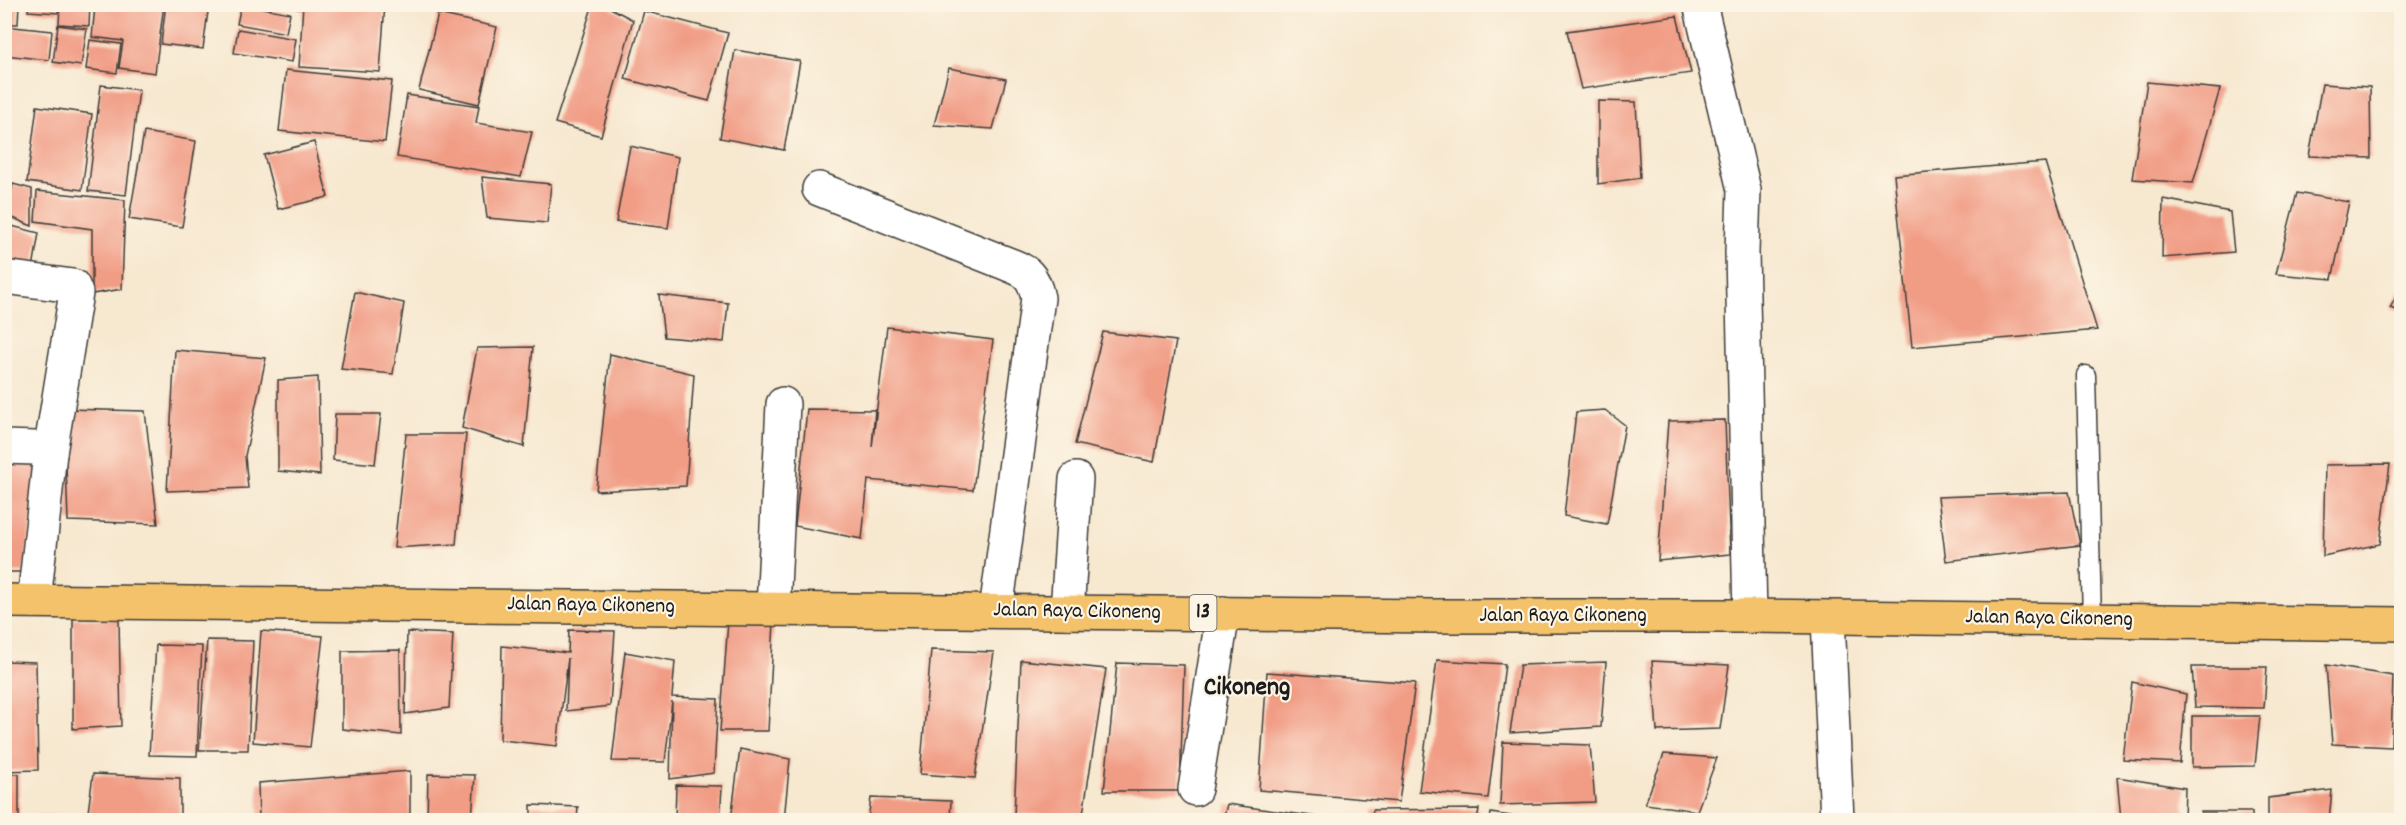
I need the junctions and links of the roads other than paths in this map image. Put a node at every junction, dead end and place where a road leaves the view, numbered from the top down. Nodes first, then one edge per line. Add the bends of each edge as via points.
1 (1700, 4) edge
2 (819, 189) dead end
3 (4, 277) edge
4 (2086, 375) dead end
5 (783, 404) dead end
6 (4, 447) edge
7 (50, 453) junction
8 (1076, 479) dead end
9 (19, 601) edge
10 (773, 608) junction
11 (996, 611) junction
12 (1068, 612) junction
13 (1223, 614) junction
14 (1750, 616) junction
15 (1828, 618) junction
16 (2092, 620) junction
17 (2402, 624) edge
18 (1195, 789) dead end
19 (1837, 820) edge

1 - 14 street via 1744,190
2 - 11 street via 1029,273 1034,281 1038,298
3 - 7 street via 73,286 76,293
4 - 16 lane
5 - 10 street
6 - 7 street via 35,448
7 - 9 street
8 - 12 street
9 - 10 highway, Jalan Raya Cikoneng / 13
10 - 11 highway, Jalan Raya Cikoneng / 13
11 - 12 highway, Jalan Raya Cikoneng / 13
12 - 13 highway, Jalan Raya Cikoneng / 13
13 - 14 highway, Jalan Raya Cikoneng / 13
13 - 18 street
14 - 15 highway, Jalan Raya Cikoneng / 13
15 - 16 highway, Jalan Raya Cikoneng / 13
15 - 19 street
16 - 17 highway, Jalan Raya Cikoneng / 13

